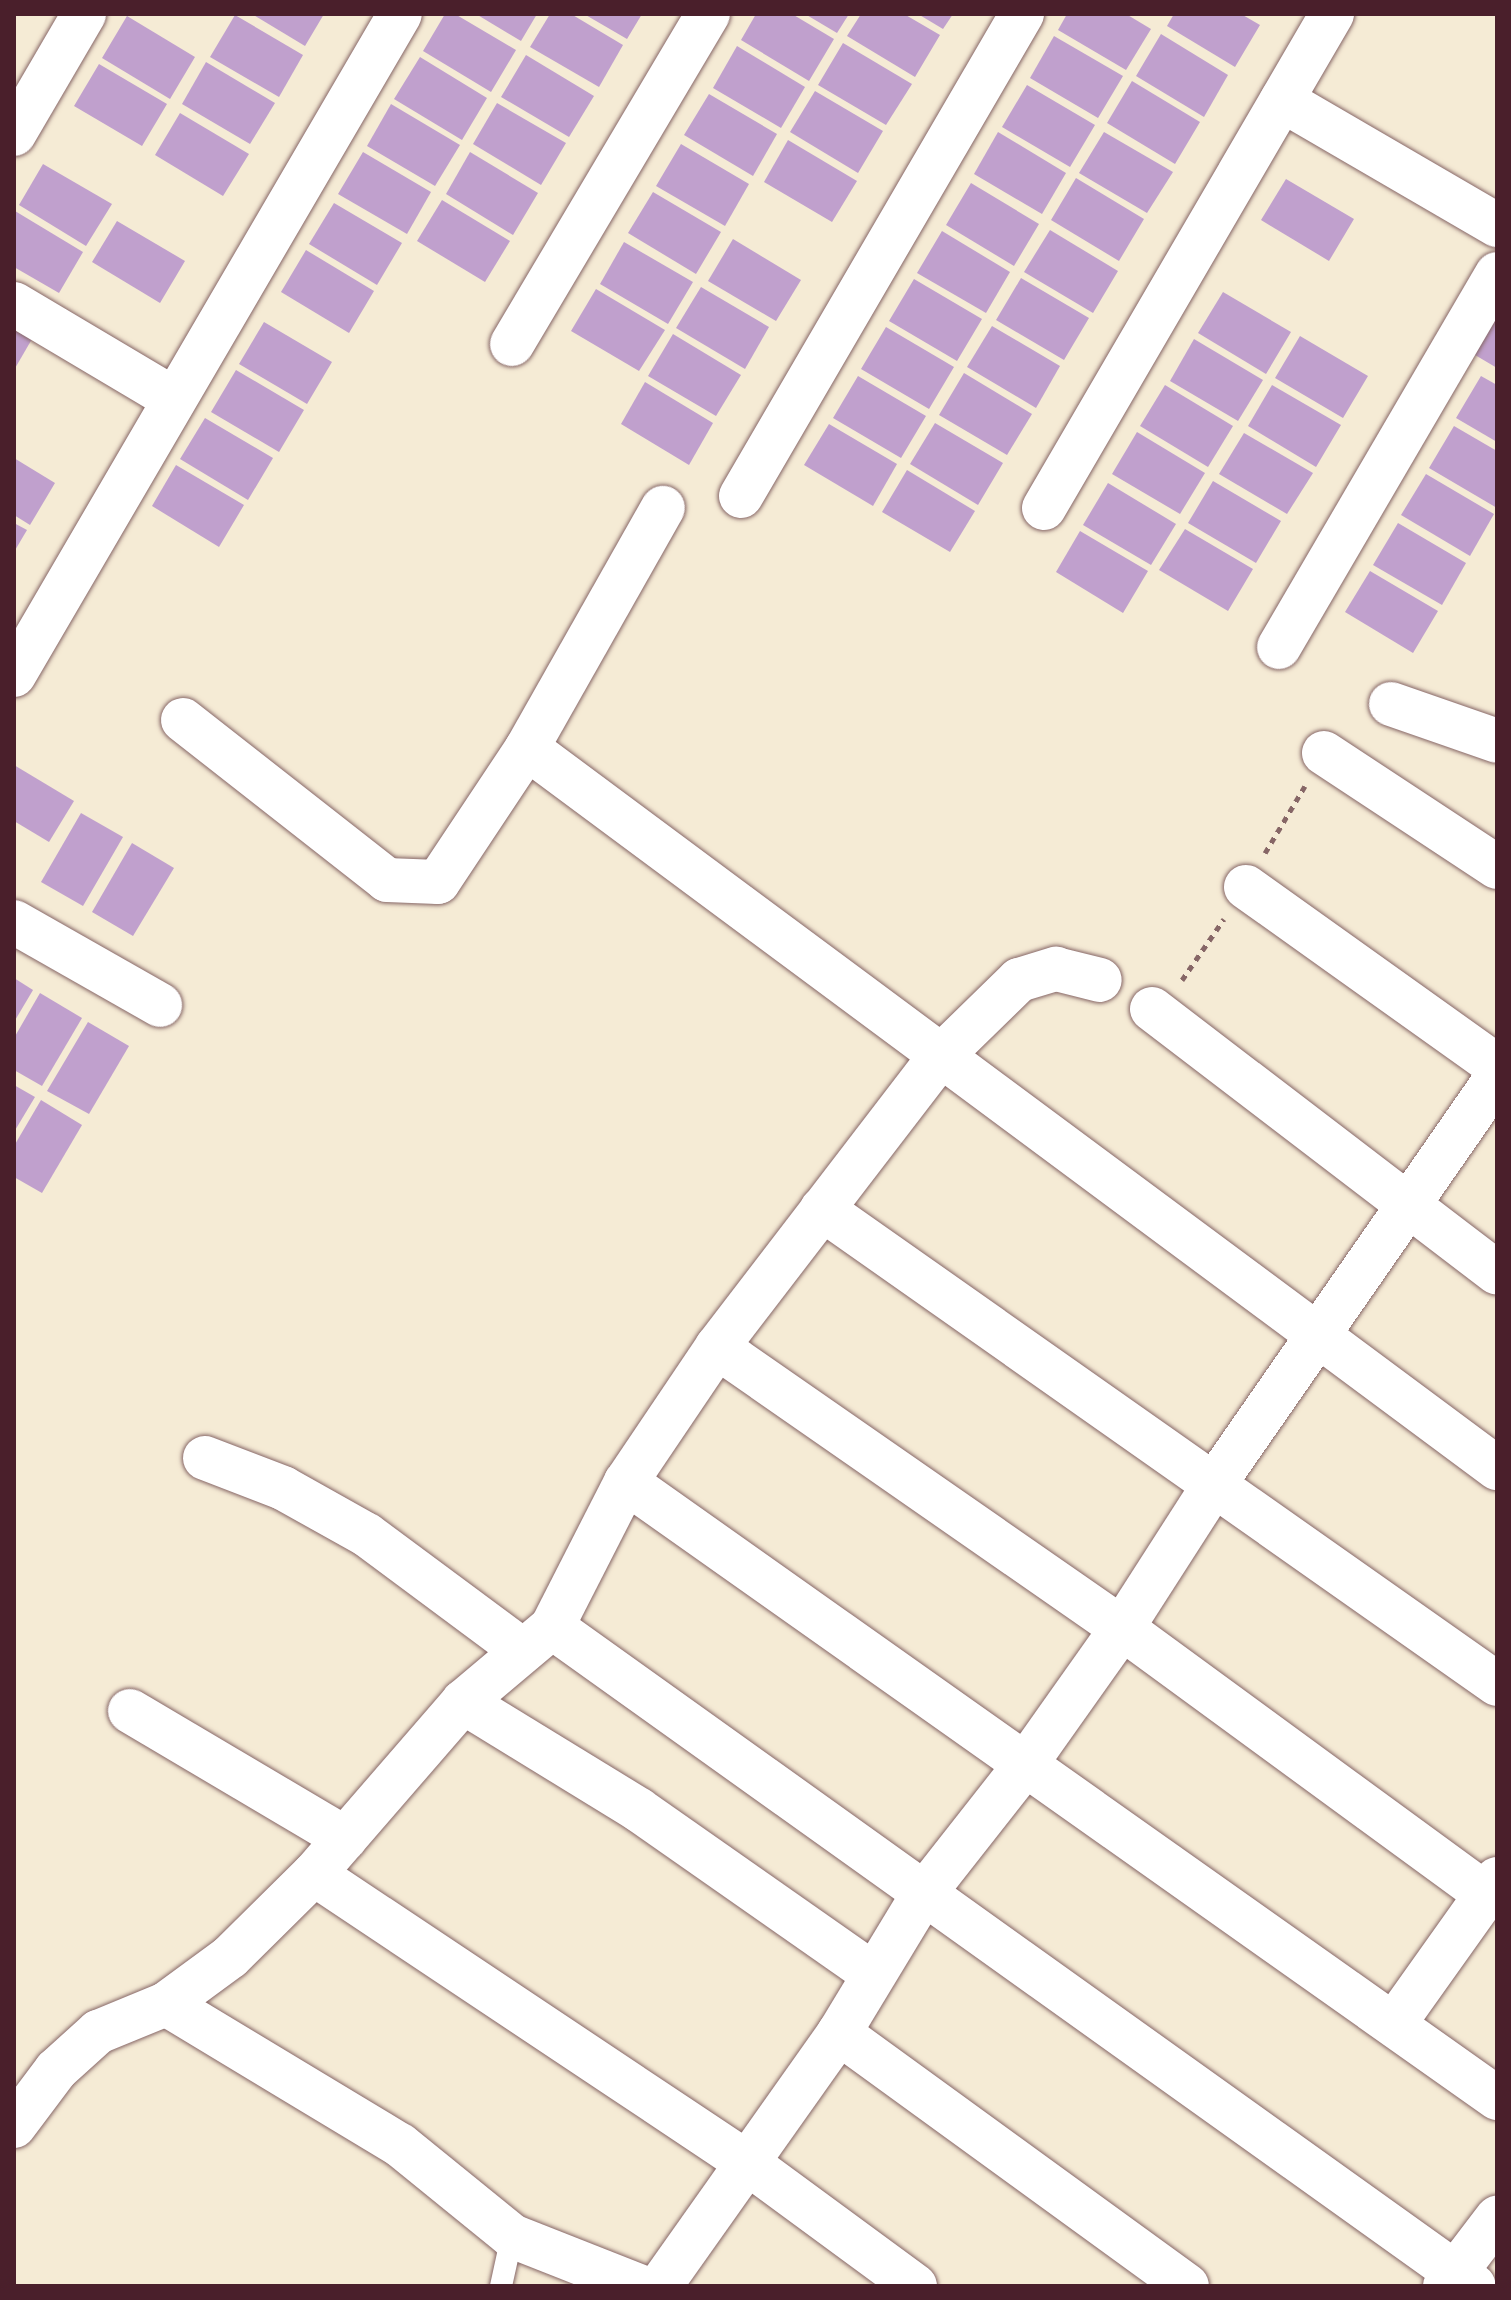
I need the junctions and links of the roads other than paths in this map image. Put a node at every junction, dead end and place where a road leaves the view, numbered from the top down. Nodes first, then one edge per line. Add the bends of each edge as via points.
1 (84, 14) edge
2 (400, 14) edge
3 (708, 14) edge
4 (1022, 14) edge
5 (1332, 14) edge
6 (1282, 100) junction
7 (14, 134) edge
8 (1497, 225) edge
9 (1497, 274) edge
10 (14, 304) edge
11 (512, 344) dead end
12 (174, 399) junction
13 (741, 496) dead end
14 (663, 508) dead end
15 (1044, 508) dead end
16 (1279, 647) dead end
17 (14, 675) edge
18 (1391, 704) dead end
19 (183, 720) dead end
20 (1497, 741) edge
21 (527, 748) junction
22 (1324, 753) dead end
23 (1497, 867) edge
24 (1246, 887) dead end
25 (14, 922) edge
26 (1100, 980) dead end
27 (160, 1005) dead end
28 (1152, 1009) dead end
29 (939, 1058) junction
30 (1497, 1066) edge
31 (1497, 1078) edge
32 (1409, 1207) junction
33 (822, 1209) junction
34 (1497, 1273) edge
35 (1315, 1337) junction
36 (717, 1347) junction
37 (205, 1458) dead end
38 (1497, 1468) edge
39 (626, 1482) junction
40 (1213, 1486) junction
41 (1122, 1628) junction
42 (538, 1639) junction
43 (1497, 1684) edge
44 (463, 1702) junction
45 (130, 1711) dead end
46 (1025, 1765) junction
47 (345, 1838) junction
48 (314, 1874) junction
49 (1491, 1887) edge
50 (922, 1896) junction
51 (872, 1973) junction
52 (166, 2004) junction
53 (1394, 2024) junction
54 (839, 2033) junction
55 (1497, 2098) edge
56 (14, 2126) edge
57 (749, 2164) junction
58 (1497, 2218) edge
59 (512, 2236) junction
60 (1458, 2282) edge
61 (501, 2286) edge
62 (639, 2286) edge
63 (660, 2286) edge
64 (915, 2286) edge
65 (1187, 2286) edge

1 - 7 street
2 - 12 street
3 - 11 street
4 - 13 street
5 - 6 street
6 - 8 street
6 - 15 street
9 - 16 street
10 - 12 street
12 - 17 street
14 - 21 street
18 - 20 street
19 - 21 street via 387,880 418,885 438,882
21 - 29 street
22 - 23 street
24 - 30 street
25 - 27 street
26 - 29 street via 1056,969 1019,980
28 - 32 street
29 - 33 street
29 - 35 street
31 - 32 street
32 - 34 street
32 - 35 street
33 - 36 street
33 - 40 street
35 - 38 street
35 - 40 street
36 - 39 street
36 - 41 street
37 - 42 street via 283,1488
39 - 42 street
39 - 46 street
40 - 41 street
40 - 43 street
41 - 46 street
41 - 49 street
42 - 44 street
42 - 50 street
44 - 47 street
44 - 51 street via 639,1810
45 - 47 street
46 - 50 street
46 - 53 street
47 - 48 street
48 - 52 street via 230,1957
48 - 57 street
49 - 53 street
50 - 51 street
50 - 60 street
51 - 54 street
52 - 56 street via 98,2032
52 - 59 street via 400,2145
53 - 55 street
54 - 57 street
54 - 65 street
57 - 63 street
57 - 64 street
58 - 60 street
59 - 61 lane
59 - 62 street

